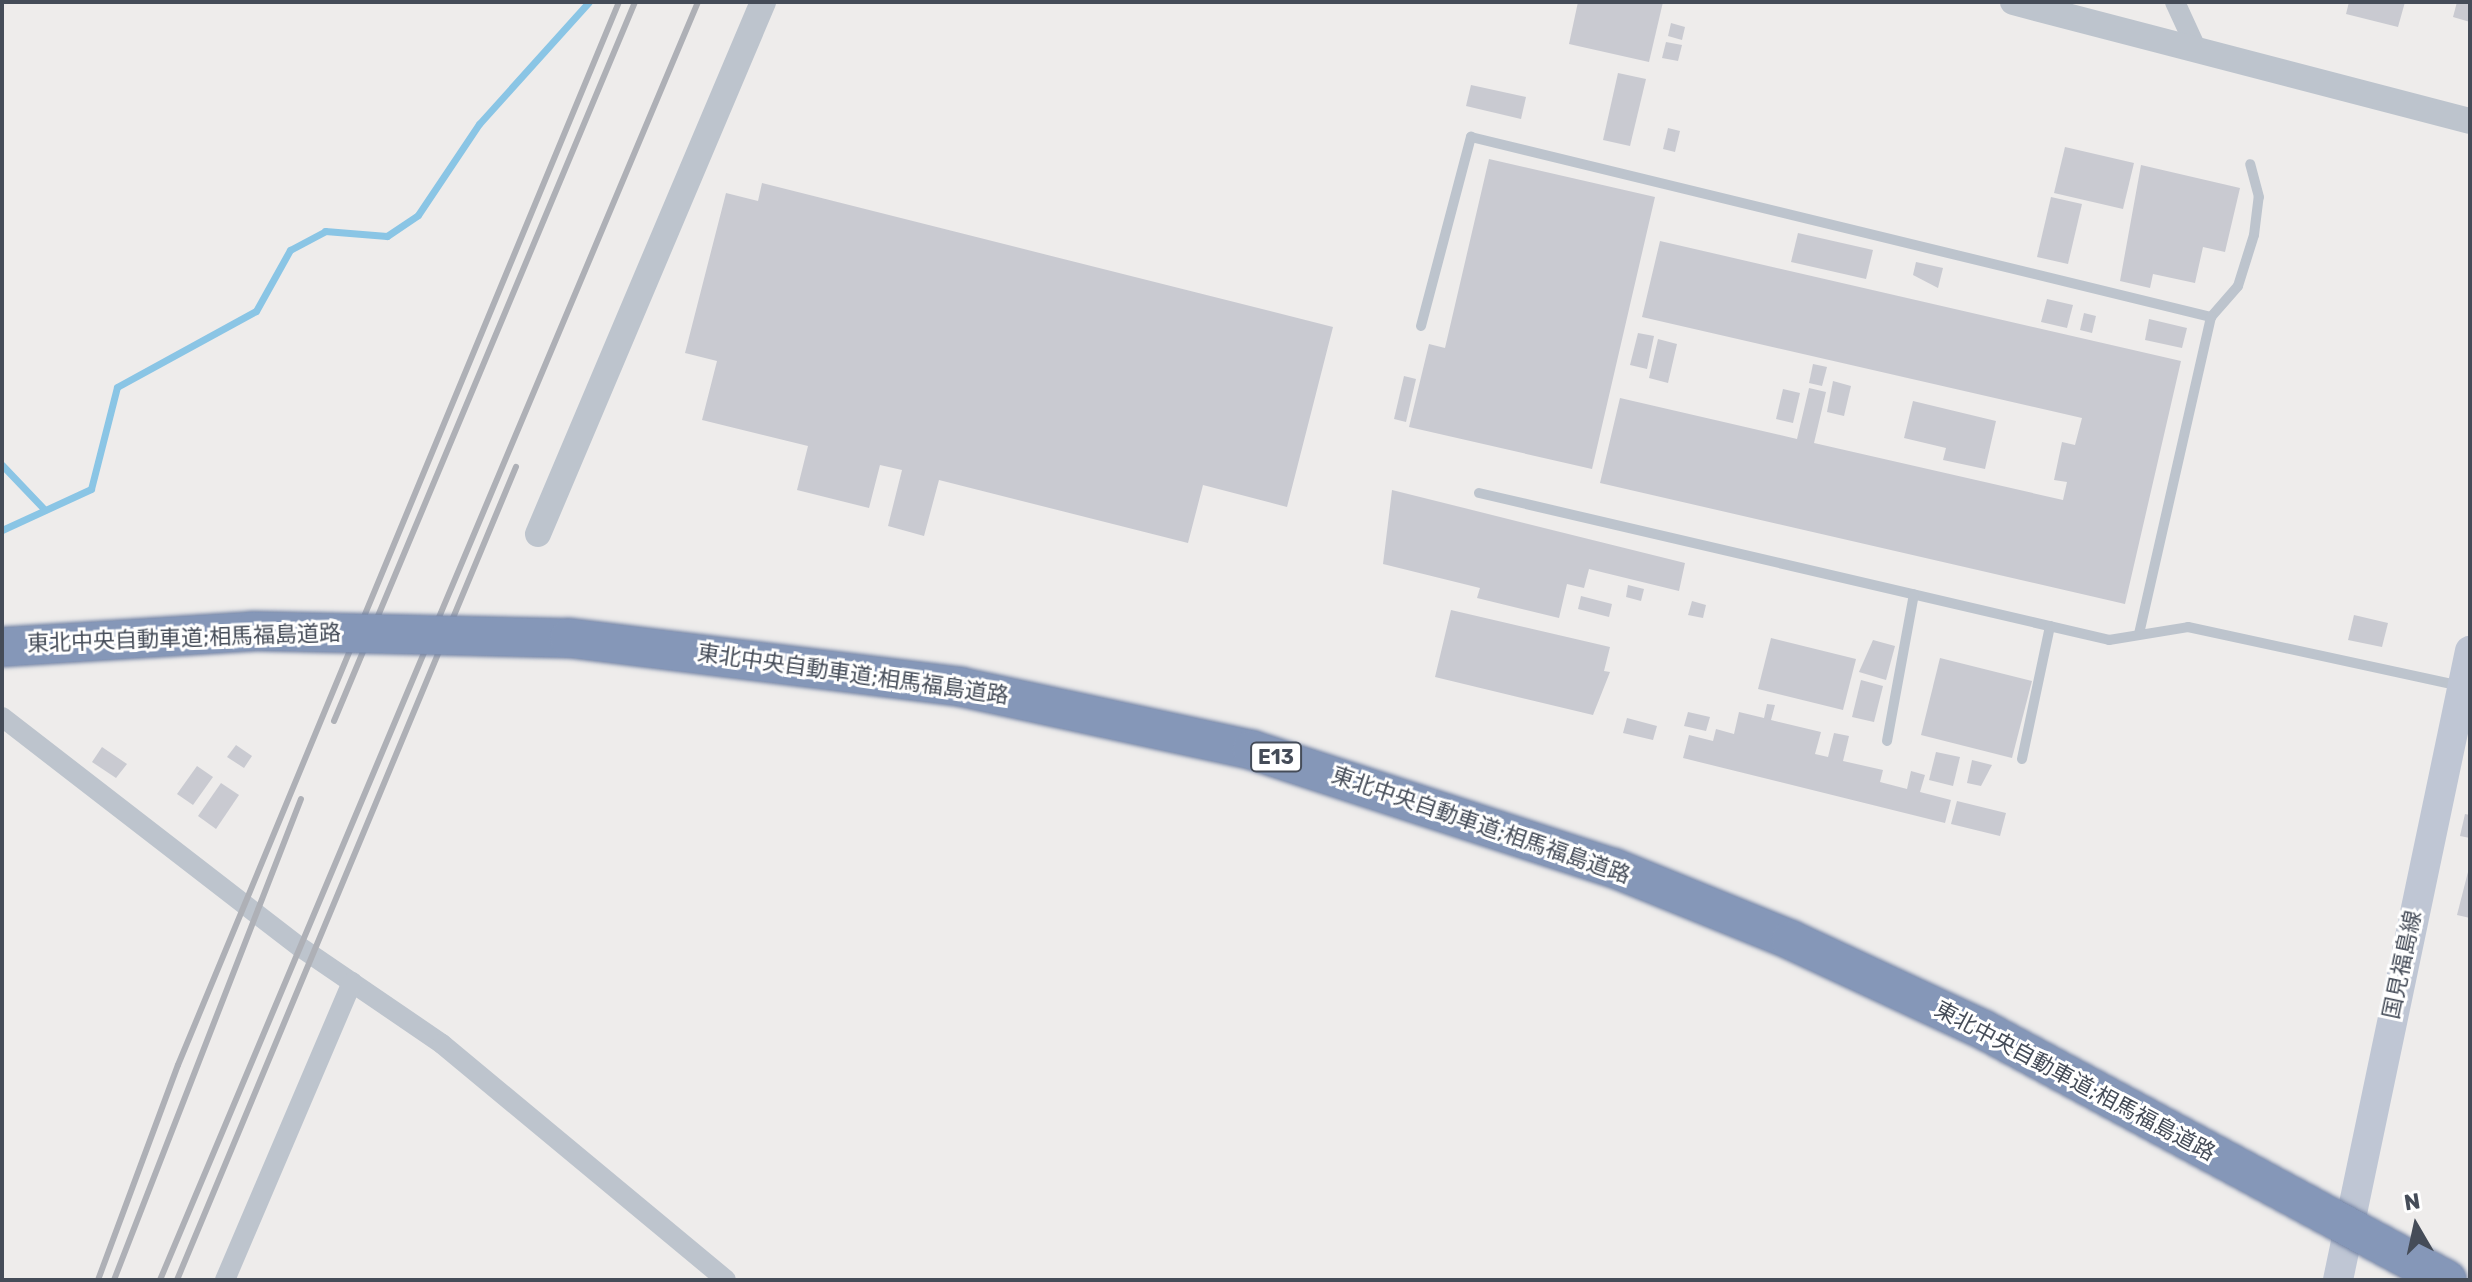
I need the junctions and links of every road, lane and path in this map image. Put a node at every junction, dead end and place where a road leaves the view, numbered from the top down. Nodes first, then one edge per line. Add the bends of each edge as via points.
1 (763, 2) edge
2 (2013, 2) edge
3 (2175, 2) edge
4 (2197, 50) junction
5 (2470, 121) edge
6 (2250, 164) dead end
7 (2211, 317) junction
8 (1421, 326) dead end
9 (1479, 493) dead end
10 (538, 534) dead end
11 (1914, 594) junction
12 (2050, 626) junction
13 (2139, 634) junction
14 (2, 647) edge
15 (2470, 651) edge
16 (2, 666) edge
17 (2462, 687) junction
18 (2, 717) edge
19 (1887, 741) dead end
20 (2022, 759) dead end
21 (352, 982) junction
22 (225, 1280) edge
23 (726, 1280) edge
24 (2338, 1280) edge
25 (2390, 1280) edge
26 (2447, 1280) edge

1 - 10 street
2 - 4 street
3 - 4 street
4 - 5 street
6 - 7 lane via 2259,197 2254,235 2238,286
7 - 8 lane via 1471,137
7 - 13 lane
9 - 11 lane
11 - 12 lane
11 - 19 lane
12 - 13 lane via 2109,640
12 - 20 lane
13 - 17 lane via 2188,627
14 - 26 highway, 東北中央自動車道;相馬福島道路 / E13, bridge via 253,631 569,638 961,687 1252,750 1585,858 1791,940 1984,1030
15 - 17 main road, 国見福島線
16 - 25 highway, 東北中央自動車道;相馬福島道路 / E13 via 190,653 507,655 772,678 939,703 1243,768 1431,823 1809,969
17 - 24 main road, 国見福島線
18 - 21 street
21 - 22 street
21 - 23 street via 442,1044

